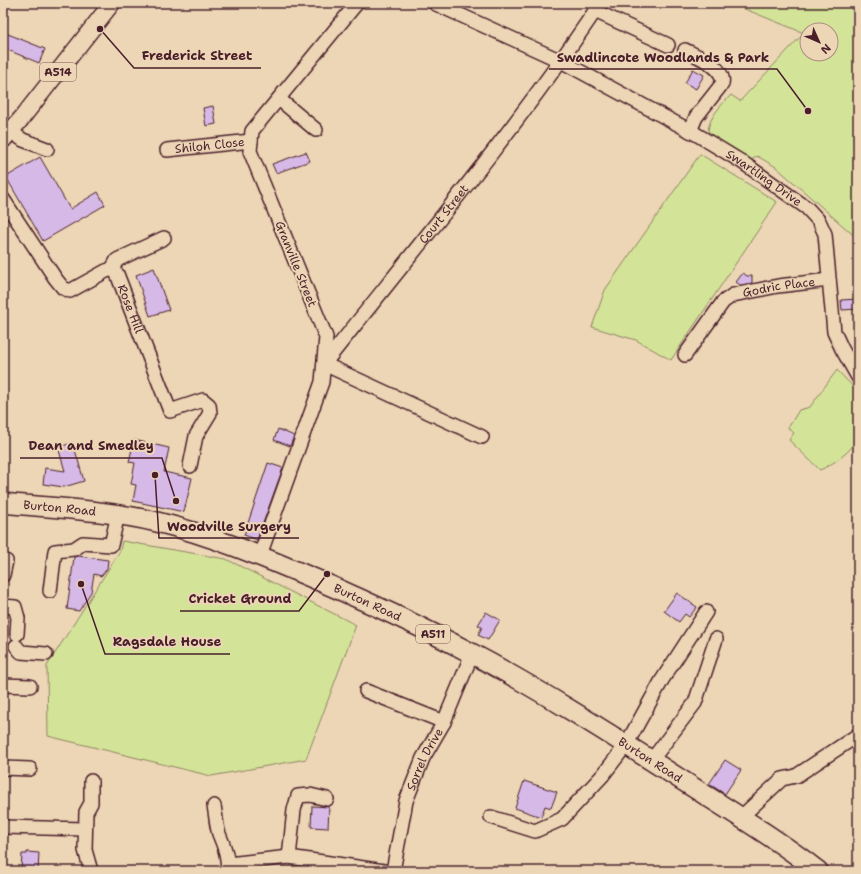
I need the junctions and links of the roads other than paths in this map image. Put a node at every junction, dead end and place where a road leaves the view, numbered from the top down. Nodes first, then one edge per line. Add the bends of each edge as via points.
1 (112, 3) edge
2 (357, 3) edge
3 (434, 3) edge
4 (668, 45) dead end
5 (685, 50) dead end
6 (561, 62) junction
7 (279, 99) junction
8 (316, 130) dead end
9 (690, 131) junction
10 (7, 135) edge
11 (251, 141) junction
12 (47, 149) dead end
13 (167, 150) dead end
14 (3, 199) edge
15 (164, 238) dead end
16 (112, 269) junction
17 (830, 280) junction
18 (685, 355) dead end
19 (324, 364) junction
20 (858, 377) edge
21 (482, 437) dead end
22 (190, 466) dead end
23 (3, 503) edge
24 (118, 514) junction
25 (260, 555) junction
26 (3, 560) edge
27 (3, 575) edge
28 (50, 591) dead end
29 (9, 606) edge
30 (706, 612) dead end
31 (716, 640) dead end
32 (46, 654) dead end
33 (472, 654) junction
34 (3, 685) edge
35 (30, 686) dead end
36 (366, 690) dead end
37 (444, 722) junction
38 (858, 734) edge
39 (626, 745) junction
40 (651, 761) junction
41 (3, 768) edge
42 (30, 769) dead end
43 (91, 781) dead end
44 (327, 799) dead end
45 (214, 806) dead end
46 (491, 817) dead end
47 (741, 817) junction
48 (3, 827) edge
49 (85, 829) junction
50 (288, 857) junction
51 (227, 868) edge
52 (91, 871) edge
53 (384, 871) edge
54 (393, 871) edge
55 (818, 871) edge

1 - 10 main road, A514
2 - 7 street
3 - 6 street, Swartling Drive
4 - 6 street, Court Street via 595,11
5 - 9 street via 713,65 722,74 723,80 696,117
6 - 9 street, Swartling Drive
6 - 19 street, Court Street
7 - 8 street
7 - 11 street via 252,131
9 - 17 street, Swartling Drive via 742,162 814,214 825,234
10 - 12 street
11 - 13 street, Shiloh Close
11 - 19 street, Granville Street via 250,151 326,337
14 - 16 street, Rose Hill via 63,288 70,290
15 - 16 street via 117,260
16 - 22 street, Rose Hill via 122,286 170,411 203,400 209,405 210,413 196,436
17 - 18 street, Godric Place via 778,286 733,295 723,302
17 - 20 street, Swartling Drive via 834,332
19 - 21 street
19 - 25 street, Granville Street via 322,382
23 - 24 highway, Burton Road / A511
24 - 25 highway, Burton Road / A511 via 158,522
24 - 28 street via 111,545 83,544 74,550 55,551
25 - 33 highway, Burton Road / A511 via 378,606
26 - 27 street via 6,561
29 - 32 street via 18,618 17,640 21,652
30 - 39 street via 662,680
31 - 40 street via 695,703
33 - 37 street, Sorrel Drive
33 - 39 highway, Burton Road / A511 via 553,699
34 - 35 street
36 - 37 street
37 - 54 street, Sorrel Drive via 423,758 406,801
38 - 47 street via 796,776 782,779
39 - 40 highway, Burton Road / A511
39 - 46 street via 603,775 562,819 535,832
40 - 47 highway, Burton Road / A511
41 - 42 street
43 - 49 street via 91,803 86,812
44 - 50 street via 310,795 298,796
45 - 51 street
47 - 55 highway, Burton Road / A511
48 - 49 street
49 - 52 street via 85,850
50 - 51 street
50 - 53 street

